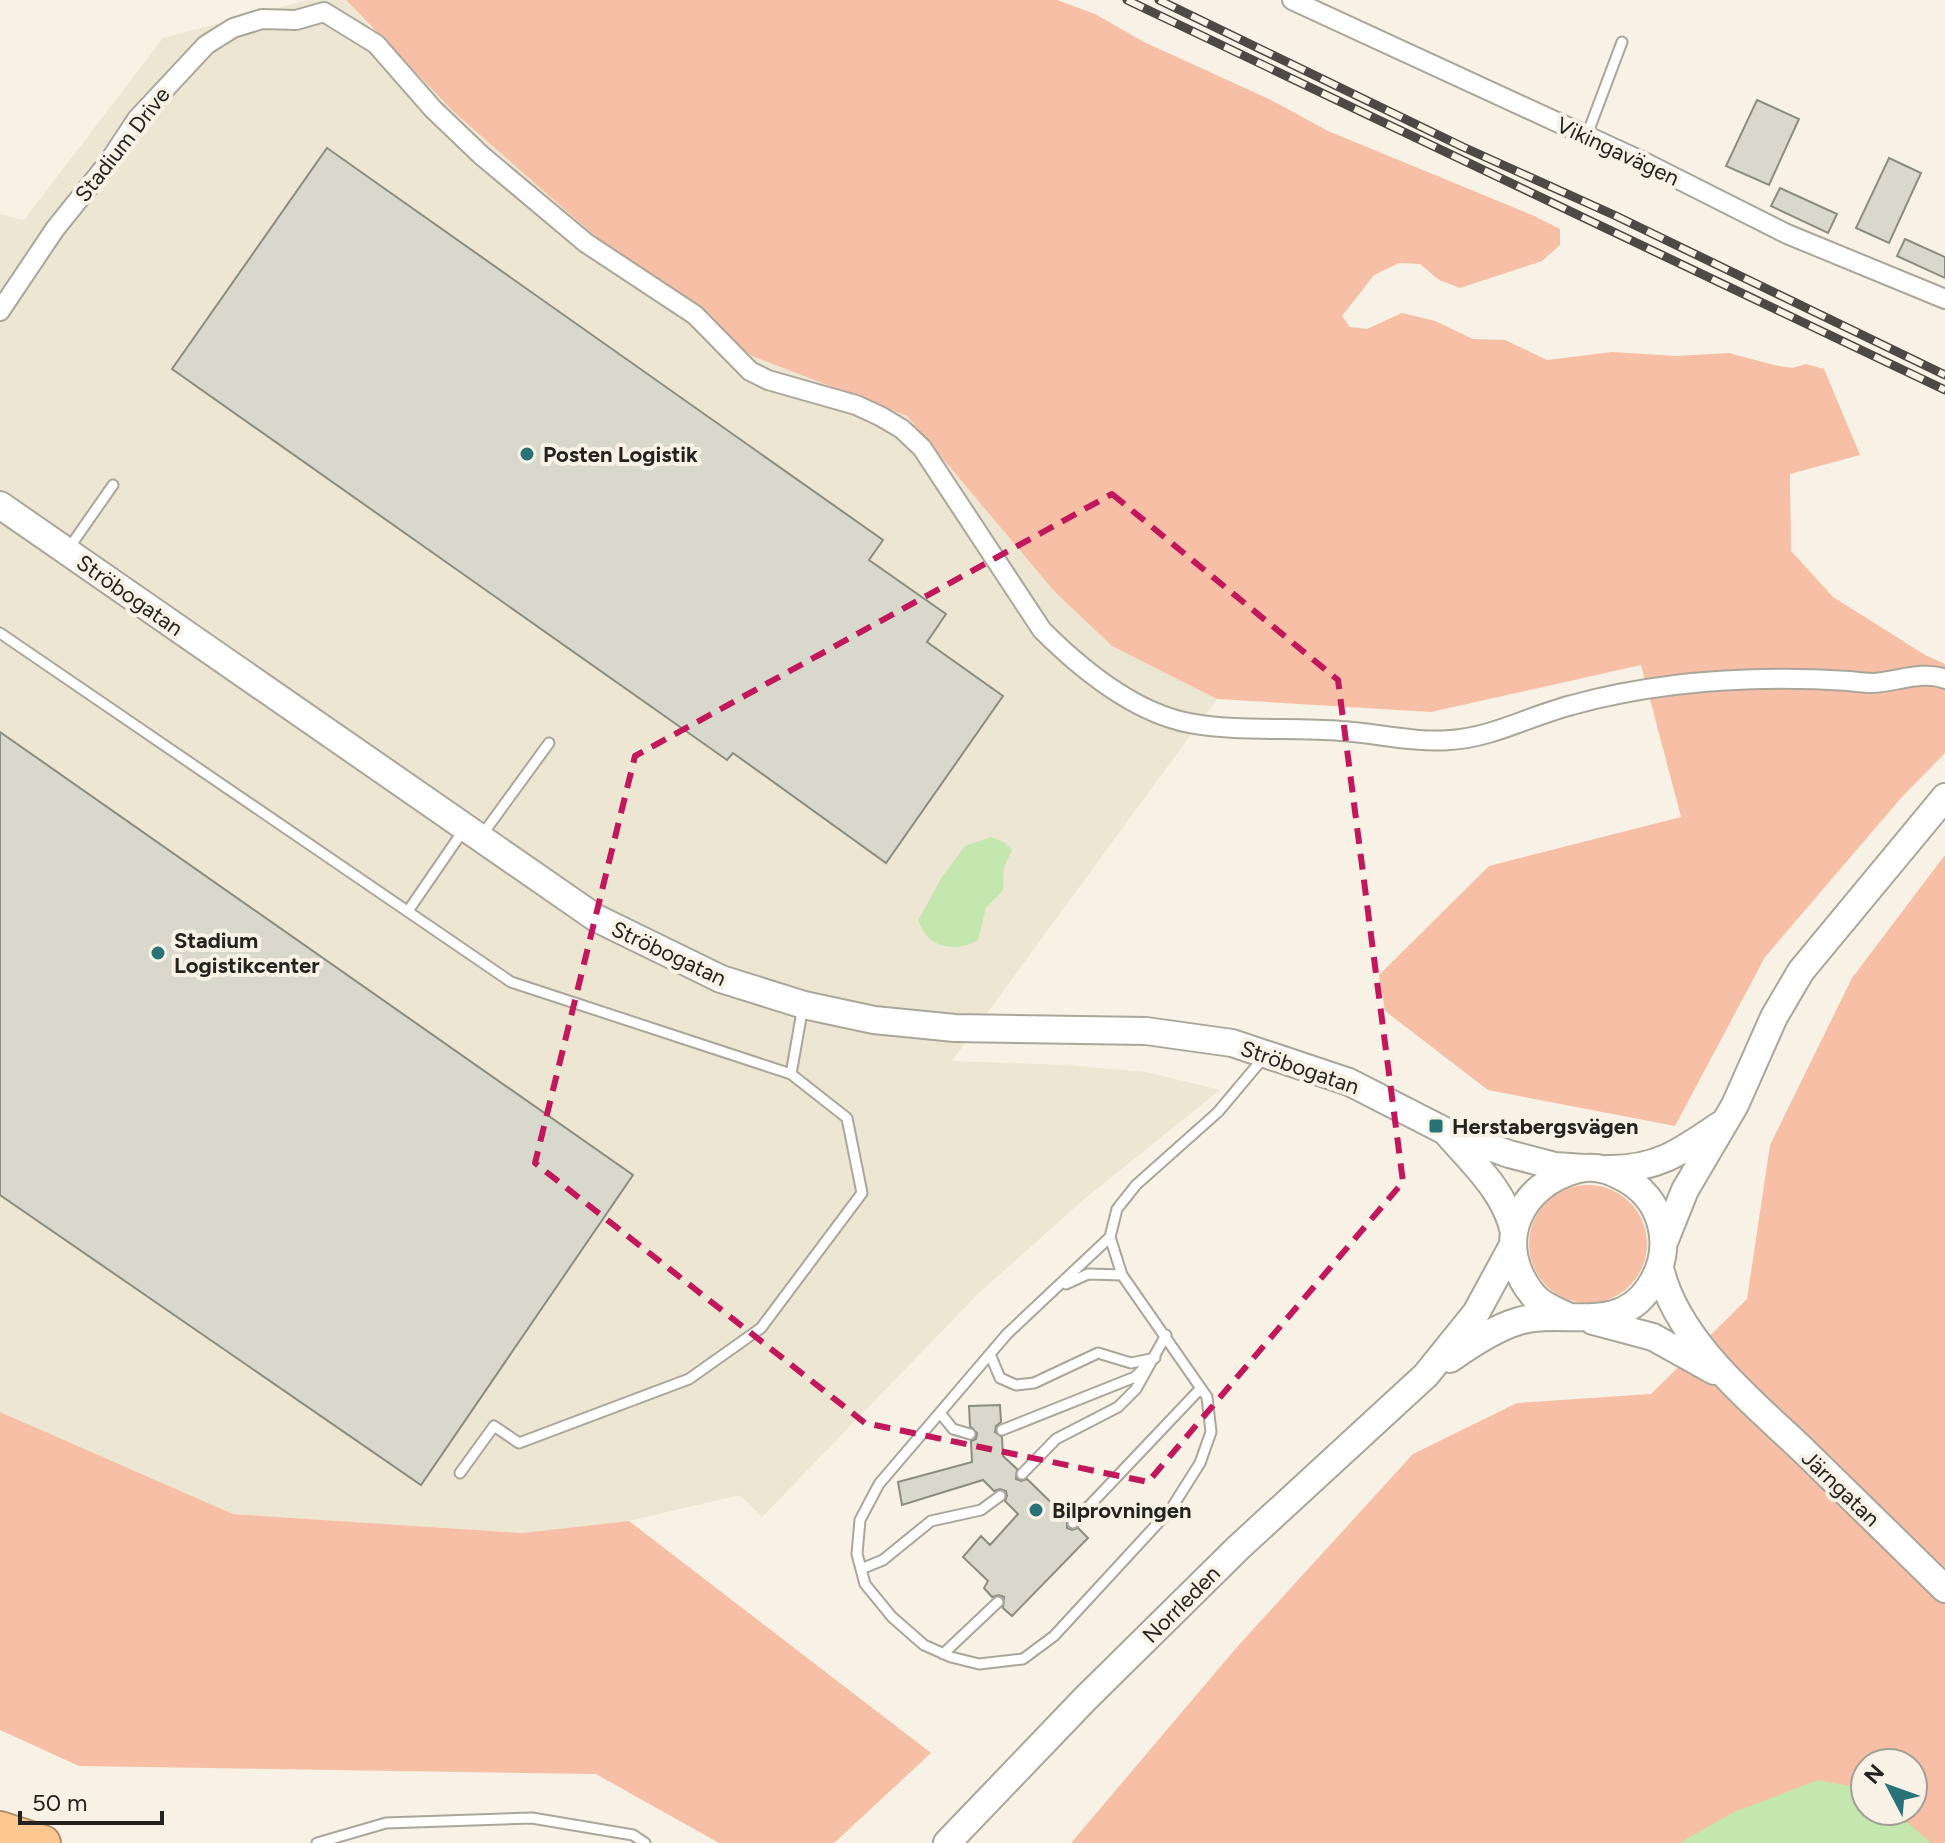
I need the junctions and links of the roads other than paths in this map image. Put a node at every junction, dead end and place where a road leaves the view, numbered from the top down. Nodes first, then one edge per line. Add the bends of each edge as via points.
1 (1292, 0) edge
2 (1622, 42) dead end
3 (1587, 135) junction
4 (1945, 299) edge
5 (0, 311) edge
6 (113, 485) dead end
7 (0, 505) edge
8 (66, 551) junction
9 (0, 633) edge
10 (1945, 679) edge
11 (549, 743) dead end
12 (1945, 797) edge
13 (472, 833) junction
14 (408, 911) junction
15 (804, 1005) junction
16 (1266, 1054) junction
17 (791, 1074) junction
18 (1723, 1123) junction
19 (1445, 1131) junction
20 (1595, 1169) junction
21 (1110, 1237) junction
22 (1513, 1239) junction
23 (1665, 1240) junction
24 (1660, 1268) junction
25 (1122, 1275) junction
26 (1060, 1287) junction
27 (1579, 1318) junction
28 (1166, 1335) junction
29 (990, 1354) junction
30 (1155, 1358) junction
31 (1426, 1375) junction
32 (1737, 1387) junction
33 (1201, 1388) junction
34 (940, 1413) junction
35 (1002, 1430) dead end
36 (970, 1434) dead end
37 (460, 1473) dead end
38 (1022, 1474) dead end
39 (1000, 1496) dead end
40 (1073, 1523) dead end
41 (861, 1569) junction
42 (1945, 1589) edge
43 (998, 1602) dead end
44 (943, 1654) junction
45 (0, 1829) edge
46 (43, 1843) edge
47 (317, 1843) edge
48 (645, 1843) edge
49 (947, 1843) edge

1 - 3 street, Vikingavägen
2 - 3 lane
3 - 4 street, Vikingavägen via 1787,234
5 - 10 street, Stadium Drive via 137,119 206,45 233,28 262,19 296,20 324,12 376,44 433,109 493,165 586,243 695,315 750,371 856,405 902,429 922,448 1042,630 1089,671 1165,716 1209,725 1449,741 1633,690 1705,680
6 - 8 lane
7 - 8 street, Ströbogatan
8 - 13 street, Ströbogatan
9 - 14 lane
11 - 13 lane
12 - 18 street via 1801,971
13 - 14 lane
13 - 15 street, Ströbogatan via 608,925 721,979
14 - 17 lane via 511,982
15 - 16 street, Ströbogatan via 874,1020 955,1028 1146,1031 1232,1043
15 - 17 lane
16 - 19 street, Ströbogatan via 1349,1082
16 - 21 lane via 1218,1112 1136,1185 1117,1209
17 - 37 lane via 847,1118 862,1193 761,1328 689,1379 519,1443 494,1426
18 - 20 street via 1651,1166
18 - 23 street via 1685,1190
19 - 20 street, Ströbogatan via 1536,1162
19 - 22 street, Ströbogatan via 1502,1199
20 - 22 street via 1559,1174 1533,1193
20 - 23 street via 1635,1184 1647,1195
21 - 25 lane
21 - 26 lane
22 - 27 street via 1519,1273 1535,1297
22 - 31 street via 1500,1273 1470,1322
23 - 24 street
24 - 27 street via 1636,1302 1608,1317
24 - 32 street, Järngatan via 1677,1312
25 - 26 lane via 1088,1274
25 - 28 lane
26 - 29 lane
27 - 31 street via 1543,1316 1505,1326
27 - 32 street, Järngatan via 1653,1337
28 - 30 lane
28 - 33 lane
29 - 30 lane via 1000,1378 1016,1385 1034,1383 1098,1353 1131,1363
29 - 34 lane
30 - 35 lane via 1135,1377
30 - 38 lane via 1118,1407 1056,1439
31 - 49 street, Norrleden via 1238,1548
32 - 42 street, Järngatan
33 - 40 lane
33 - 44 lane via 1211,1432 1200,1463 1171,1509 1054,1636 1023,1659 979,1664
34 - 36 lane via 953,1429
34 - 41 lane via 879,1484 860,1520
39 - 41 lane via 981,1510 931,1521 883,1560
41 - 44 lane via 865,1584 892,1617
43 - 44 lane
45 - 46 highway
47 - 48 lane via 386,1823 532,1818 633,1835

